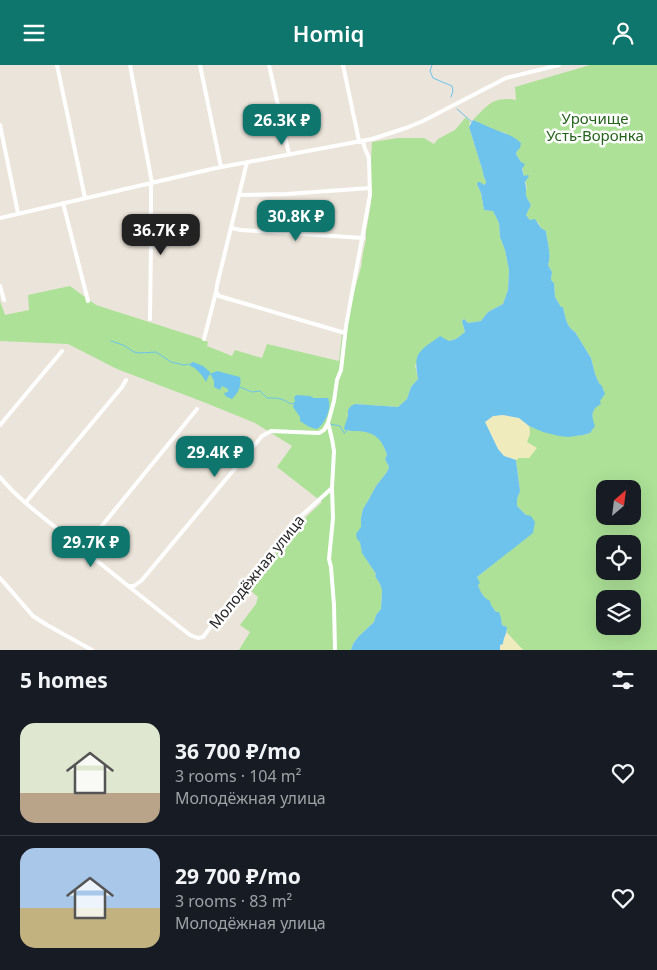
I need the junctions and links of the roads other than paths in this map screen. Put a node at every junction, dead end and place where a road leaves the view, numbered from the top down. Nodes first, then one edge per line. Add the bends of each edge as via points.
1 (58, 65) edge
2 (130, 65) edge
3 (200, 65) edge
4 (269, 65) edge
5 (343, 65) edge
6 (559, 65) edge
7 (0, 125) edge
8 (361, 141) junction
9 (290, 154) junction
10 (247, 162) junction
11 (221, 167) junction
12 (151, 183) junction
13 (370, 188) junction
14 (239, 195) junction
15 (85, 198) junction
16 (63, 203) junction
17 (18, 213) junction
18 (0, 217) edge
19 (230, 228) junction
20 (363, 238) junction
21 (0, 286) edge
22 (216, 292) junction
23 (4, 300) dead end
24 (88, 301) dead end
25 (150, 319) dead end
26 (345, 333) junction
27 (204, 339) dead end
28 (62, 351) dead end
29 (126, 380) dead end
30 (197, 409) dead end
31 (328, 423) junction
32 (0, 425) edge
33 (0, 477) edge
34 (332, 488) junction
35 (26, 502) junction
36 (83, 549) junction
37 (0, 578) edge
38 (128, 586) junction
39 (92, 650) edge
40 (335, 650) edge

1 - 15 street
2 - 12 street
3 - 11 street
4 - 9 street
5 - 8 street
6 - 8 street via 506,78 423,121
7 - 17 street
8 - 9 street
8 - 13 street via 369,158
9 - 10 street
10 - 11 street
10 - 14 street
11 - 12 street
12 - 15 street
12 - 25 street
13 - 14 street
13 - 20 street
14 - 19 street
15 - 16 street
16 - 17 street
16 - 24 street
17 - 18 street
19 - 20 street
19 - 22 street
20 - 26 street
21 - 23 street
22 - 26 street via 219,296
22 - 27 street
26 - 31 street via 341,370
28 - 32 street
29 - 35 street
30 - 36 street
31 - 34 street via 334,451
31 - 38 street via 319,433 271,431 262,436 142,580
33 - 35 street, Молодёжная улица
34 - 38 street, Молодёжная улица via 301,516 203,637 190,635
34 - 40 street via 329,559
35 - 36 street, Молодёжная улица
36 - 38 street, Молодёжная улица
37 - 39 street via 32,616

